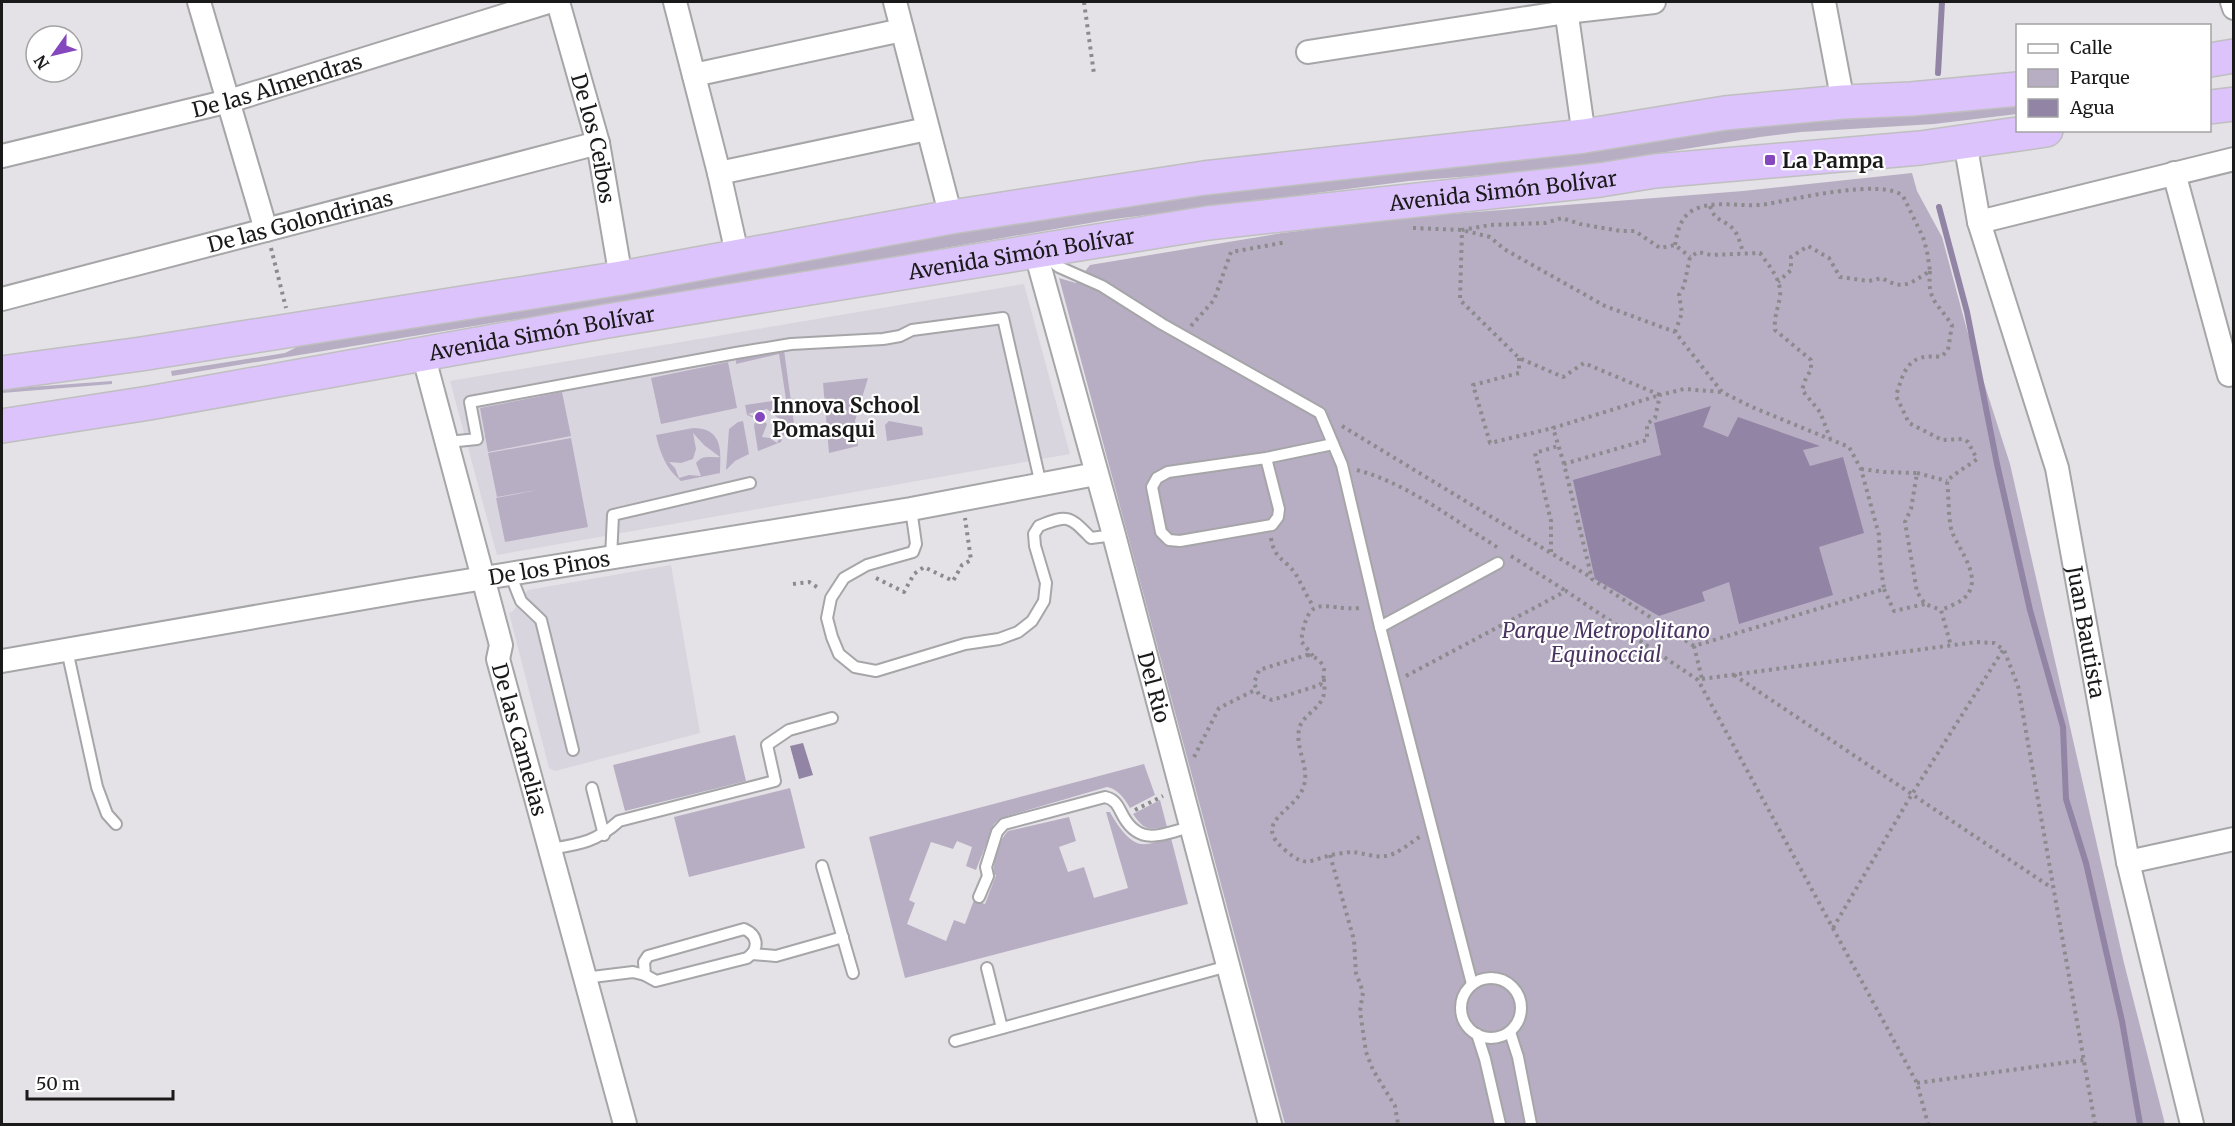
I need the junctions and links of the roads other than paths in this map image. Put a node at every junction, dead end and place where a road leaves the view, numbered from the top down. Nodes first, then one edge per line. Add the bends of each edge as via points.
1 (199, 2) edge
2 (548, 2) edge
3 (558, 2) edge
4 (675, 2) edge
5 (895, 2) edge
6 (1654, 2) edge
7 (1824, 2) edge
8 (2232, 2) edge
9 (1565, 7) edge
10 (2234, 8) edge
11 (902, 30) junction
12 (1308, 52) dead end
13 (2234, 56) edge
14 (2211, 60) edge
15 (694, 75) junction
16 (2016, 89) edge
17 (229, 101) junction
18 (1843, 102) junction
19 (2234, 104) edge
20 (2211, 107) edge
21 (927, 129) junction
22 (2032, 132) edge
23 (1584, 136) junction
24 (1965, 142) junction
25 (598, 143) junction
26 (2, 156) edge
27 (2234, 159) edge
28 (719, 173) junction
29 (2175, 173) junction
30 (951, 217) junction
31 (1979, 222) junction
32 (266, 230) junction
33 (1042, 249) junction
34 (738, 258) junction
35 (621, 278) junction
36 (2, 299) edge
37 (141, 354) junction
38 (423, 354) junction
39 (2, 373) edge
40 (2229, 375) dead end
41 (149, 403) junction
42 (2, 426) edge
43 (448, 442) junction
44 (1333, 444) junction
45 (1266, 458) junction
46 (1096, 474) junction
47 (750, 483) dead end
48 (1041, 485) junction
49 (911, 509) junction
50 (1114, 535) junction
51 (611, 558) junction
52 (1498, 563) dead end
53 (510, 574) junction
54 (484, 578) junction
55 (1380, 627) junction
56 (67, 650) junction
57 (2, 661) edge
58 (831, 718) dead end
59 (573, 750) dead end
60 (592, 788) dead end
61 (116, 824) dead end
62 (1190, 827) junction
63 (604, 836) junction
64 (2234, 839) edge
65 (549, 849) junction
66 (2128, 862) junction
67 (822, 866) dead end
68 (979, 897) dead end
69 (843, 937) junction
70 (752, 954) junction
71 (1228, 966) junction
72 (987, 968) dead end
73 (853, 973) dead end
74 (645, 975) junction
75 (584, 978) junction
76 (1472, 984) junction
77 (1002, 1028) junction
78 (1510, 1032) junction
79 (1477, 1034) junction
80 (955, 1041) dead end
81 (625, 1125) edge
82 (1270, 1125) edge
83 (1500, 1125) edge
84 (1531, 1125) edge
85 (2192, 1125) edge

1 - 17 street
2 - 17 street, De las Almendras
3 - 25 street, De los Ceibos
4 - 15 street
5 - 11 street
6 - 9 street
7 - 18 street
8 - 10 street
9 - 12 street
9 - 23 street
11 - 15 street
11 - 21 street
13 - 14 highway
15 - 28 street
16 - 18 highway, Avenida Simón Bolívar
17 - 26 street, De las Almendras
17 - 32 street
18 - 23 highway, Avenida Simón Bolívar via 1725,113
19 - 20 highway
21 - 28 street
21 - 30 street
22 - 24 highway, Avenida Simón Bolívar
23 - 30 highway, Avenida Simón Bolívar via 1204,178
24 - 31 street, Juan Bautista
24 - 33 highway, Avenida Simón Bolívar via 1655,171 1208,223
25 - 32 street, De las Golondrinas
25 - 35 street, De los Ceibos
27 - 29 street
28 - 34 street
29 - 31 street
29 - 40 street
30 - 34 highway, Avenida Simón Bolívar
31 - 66 street, Juan Bautista via 2057,468
32 - 36 street, De las Golondrinas
33 - 38 highway, Avenida Simón Bolívar
33 - 44 lane via 1059,267 1102,286 1320,413
33 - 46 street, Del Rio
34 - 35 highway, Avenida Simón Bolívar
35 - 37 highway, Avenida Simón Bolívar
37 - 39 highway, Avenida Simón Bolívar
37 - 41 highway
38 - 41 highway, Avenida Simón Bolívar
38 - 43 street, De las Camelias
41 - 42 highway, Avenida Simón Bolívar
43 - 48 lane via 477,439 470,402 791,344 883,339 912,330 1003,318
43 - 54 street, De las Camelias
44 - 45 lane
44 - 55 lane via 1342,465
45 - 45 lane via 1168,472 1157,478 1152,487 1161,532 1169,540 1180,541 1272,525 1279,509
46 - 48 street, De los Pinos
46 - 50 street, Del Rio
47 - 51 lane via 613,515
48 - 49 street, De los Pinos
49 - 50 lane via 916,544 913,552 867,565 844,578 834,595 827,618 832,637 839,654 855,667 876,671 1018,632 1032,621 1044,601 1046,583 1034,534 1039,526 1064,518 1073,520 1091,538
49 - 51 street, De los Pinos
50 - 62 street, Del Rio
51 - 53 street, De los Pinos
52 - 55 lane
53 - 54 street, De los Pinos
53 - 59 lane via 521,602 540,620
54 - 56 street, De los Pinos
54 - 65 street, De las Camelias via 501,645 498,659
55 - 76 lane
56 - 57 street, De los Pinos
56 - 61 lane via 97,787
58 - 63 lane via 789,730 767,745 775,781 620,821
60 - 63 lane
62 - 68 lane via 1149,837 1139,835 1117,804 1104,797 1004,824 997,832 988,876
62 - 71 street, Del Rio
63 - 65 lane
64 - 66 street
65 - 75 street, De las Camelias
66 - 85 street, Juan Bautista
67 - 69 lane
69 - 70 lane via 776,956
69 - 73 lane
70 - 74 lane via 656,981
70 - 74 lane via 757,942 754,936 744,929 737,930 648,956 644,962
71 - 77 lane
71 - 82 street, Del Rio
72 - 77 lane
74 - 75 lane via 633,972
75 - 81 street, De las Camelias
76 - 78 lane via 1495,978 1515,989 1521,1011
76 - 79 lane via 1461,1004 1462,1016
77 - 80 lane
78 - 79 lane via 1488,1038
78 - 84 lane
79 - 83 lane

